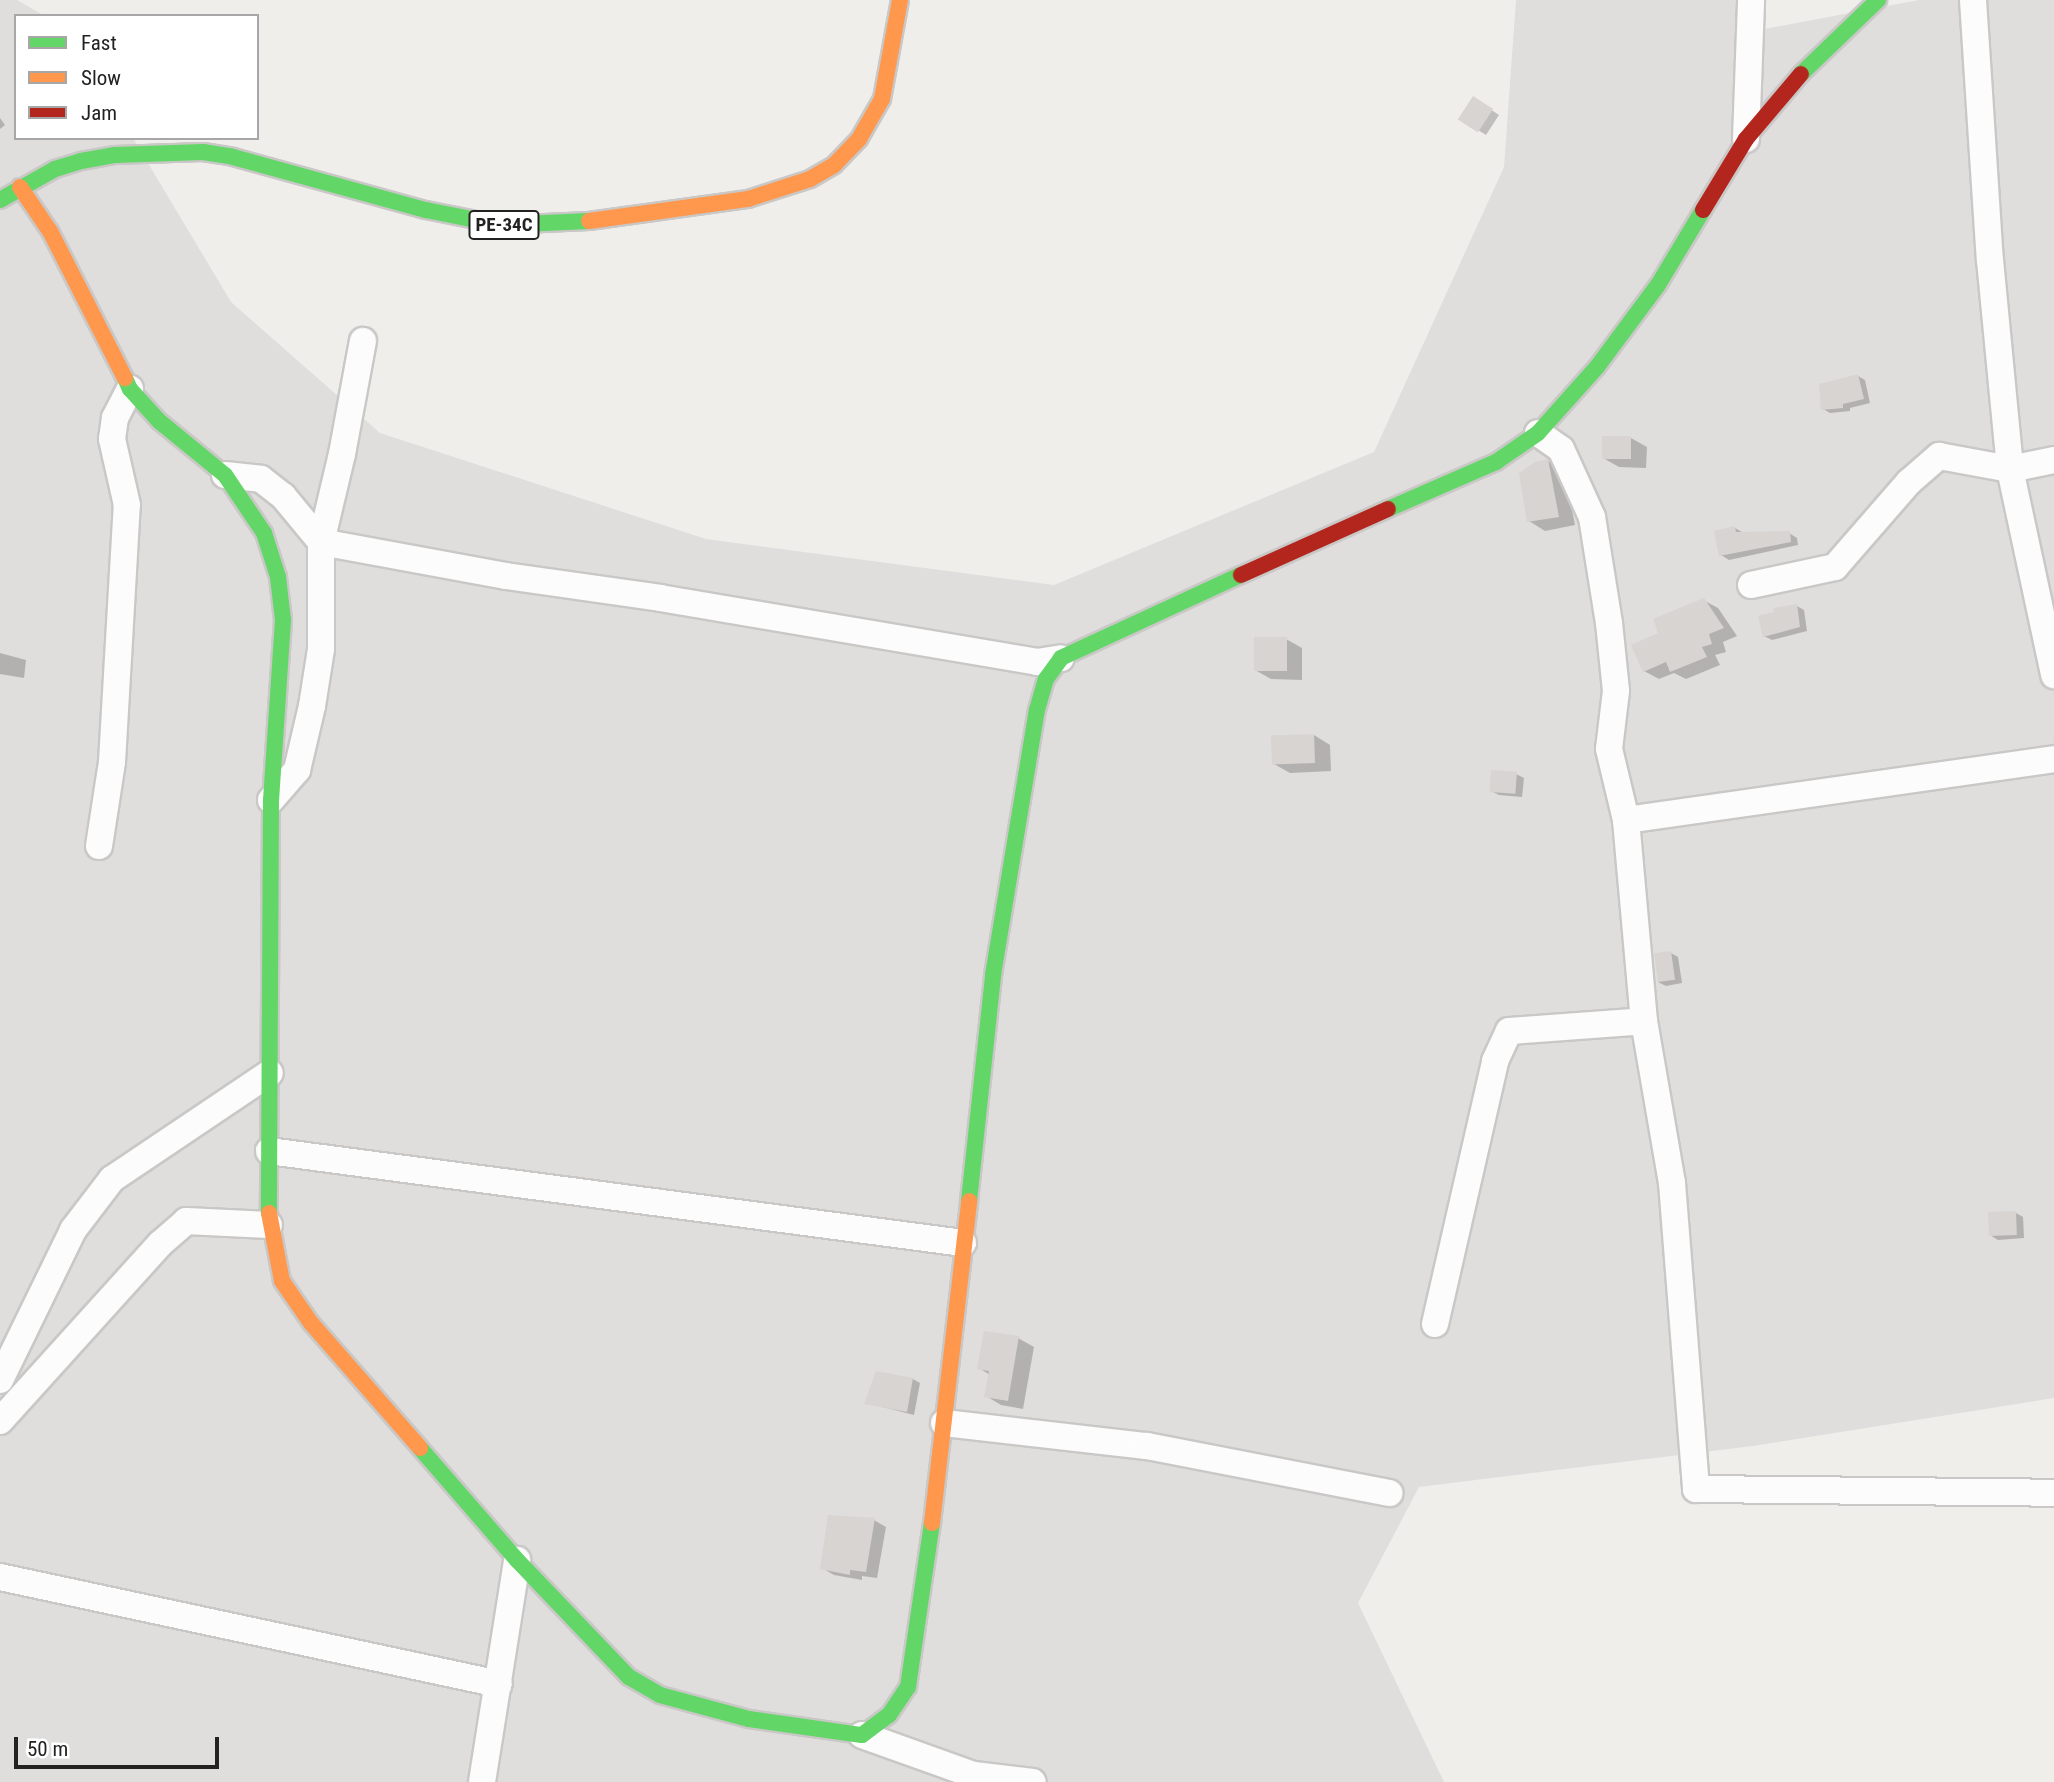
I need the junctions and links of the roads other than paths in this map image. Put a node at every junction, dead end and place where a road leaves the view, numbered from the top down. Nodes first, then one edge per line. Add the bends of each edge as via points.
1 (900, 0) edge
2 (1751, 0) edge
3 (1878, 0) edge
4 (1973, 0) edge
5 (1746, 139) junction
6 (19, 187) junction
7 (0, 200) edge
8 (363, 341) dead end
9 (130, 389) junction
10 (1538, 433) junction
11 (2054, 460) edge
12 (2010, 469) junction
13 (225, 475) junction
14 (321, 542) junction
15 (1751, 585) dead end
16 (1061, 658) junction
17 (2054, 675) edge
18 (2054, 760) edge
19 (271, 800) junction
20 (1626, 820) junction
21 (99, 846) dead end
22 (1644, 1021) junction
23 (270, 1073) junction
24 (269, 1151) junction
25 (269, 1225) junction
26 (963, 1243) junction
27 (1435, 1324) dead end
28 (0, 1380) edge
29 (0, 1421) edge
30 (944, 1423) junction
31 (1389, 1493) dead end
32 (2054, 1493) edge
33 (517, 1560) junction
34 (0, 1577) edge
35 (499, 1684) junction
36 (862, 1735) junction
37 (973, 1779) edge
38 (482, 1782) edge
39 (1033, 1782) edge

1 - 6 street, PE-34C via 882,99 859,139 834,164 810,179 748,199 569,224 501,225 426,210 233,157 192,152 82,161
2 - 5 street
3 - 5 street via 1793,82
4 - 12 street via 1990,260
5 - 10 street via 1658,285 1597,367
6 - 7 street, PE-34C
6 - 9 street via 51,233
8 - 14 street
9 - 13 street via 159,421
9 - 21 street via 115,418 112,439 127,505 112,762
10 - 16 street via 1496,462
10 - 20 street via 1561,449 1592,517 1616,691 1609,748
11 - 12 street
12 - 15 street via 1938,456 1909,482 1835,567
12 - 17 street
13 - 14 street via 261,479 283,496
13 - 19 street via 264,533 278,577 283,620
14 - 16 street via 1037,662
14 - 19 street via 321,649 312,706 298,770
16 - 26 street via 1046,679 1037,710 1002,920
18 - 20 street
19 - 23 street
20 - 22 street
22 - 27 street via 1509,1031 1494,1061
22 - 32 street via 1672,1183 1696,1489
23 - 24 street
23 - 28 street via 112,1179 73,1230
24 - 25 street
24 - 26 street
25 - 29 street via 186,1221
25 - 33 street via 282,1281 310,1323
26 - 30 street
30 - 31 street via 1147,1446
30 - 36 street via 908,1687 889,1715
33 - 35 street
33 - 36 street via 629,1677 660,1695 749,1718
34 - 35 street
35 - 38 street
36 - 37 street
37 - 39 street

